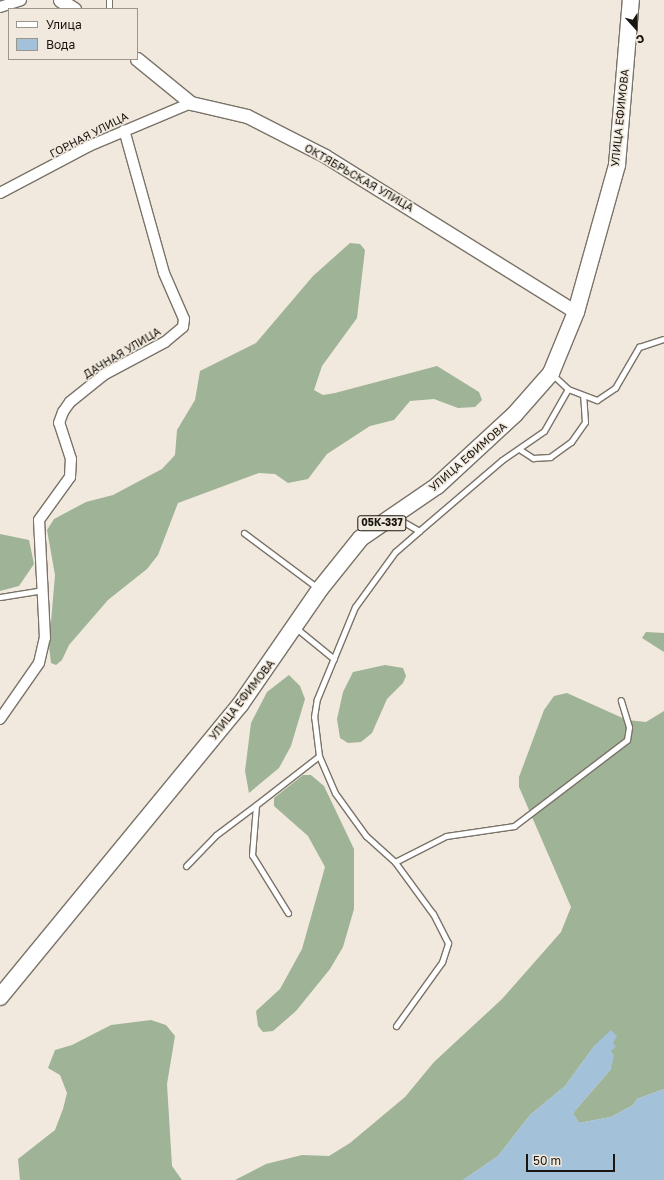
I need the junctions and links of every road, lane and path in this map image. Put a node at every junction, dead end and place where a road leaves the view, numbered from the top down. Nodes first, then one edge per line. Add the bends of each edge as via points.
1 (21, 0) edge
2 (60, 0) edge
3 (631, 0) edge
4 (0, 7) edge
5 (72, 8) edge
6 (138, 60) edge
7 (191, 103) junction
8 (124, 130) junction
9 (0, 193) edge
10 (576, 312) junction
11 (664, 339) edge
12 (550, 373) junction
13 (568, 388) junction
14 (583, 396) junction
15 (519, 449) junction
16 (392, 516) junction
17 (419, 531) junction
18 (244, 534) dead end
19 (320, 589) junction
20 (43, 590) junction
21 (0, 597) edge
22 (295, 627) junction
23 (334, 659) junction
24 (621, 700) dead end
25 (0, 719) edge
26 (319, 756) junction
27 (256, 805) junction
28 (395, 862) junction
29 (186, 866) dead end
30 (288, 913) dead end
31 (0, 997) edge
32 (396, 1026) dead end

1 - 4 street
2 - 5 street
3 - 10 main road, УЛИЦА ЕФИМОВА / 05К-337 via 617,165
6 - 7 street, ОКТЯБРЬСКАЯ УЛИЦА
7 - 8 street, ГОРНАЯ УЛИЦА
7 - 10 street, ОКТЯБРЬСКАЯ УЛИЦА via 247,116 325,156
8 - 9 street, ГОРНАЯ УЛИЦА
8 - 20 street, ДАЧНАЯ УЛИЦА via 164,273 184,319 182,327 165,342 105,374 70,402 63,412 59,422 71,466 64,486 38,520
10 - 12 main road, УЛИЦА ЕФИМОВА / 05К-337
11 - 14 lane via 639,347 626,373 606,397 597,400
12 - 13 lane
12 - 16 main road, УЛИЦА ЕФИМОВА / 05К-337 via 486,443 437,486
13 - 14 lane
13 - 15 lane via 549,426
14 - 15 lane via 585,422 571,442 550,457 533,458
15 - 17 lane
16 - 17 lane
16 - 19 main road, УЛИЦА ЕФИМОВА / 05К-337 via 361,538
17 - 23 lane via 395,552 362,594
18 - 19 lane
19 - 22 main road, УЛИЦА ЕФИМОВА / 05К-337
20 - 21 lane
20 - 25 street, ДАЧНАЯ УЛИЦА via 45,638 39,663
22 - 23 lane
22 - 31 main road, УЛИЦА ЕФИМОВА / 05К-337 via 240,705
23 - 26 lane via 315,711
24 - 28 lane via 629,727 627,740 514,826 446,836
26 - 27 lane
26 - 28 lane via 346,810 366,836
27 - 29 lane via 216,835
27 - 30 lane via 252,855
28 - 32 lane via 433,914 448,943 442,962

